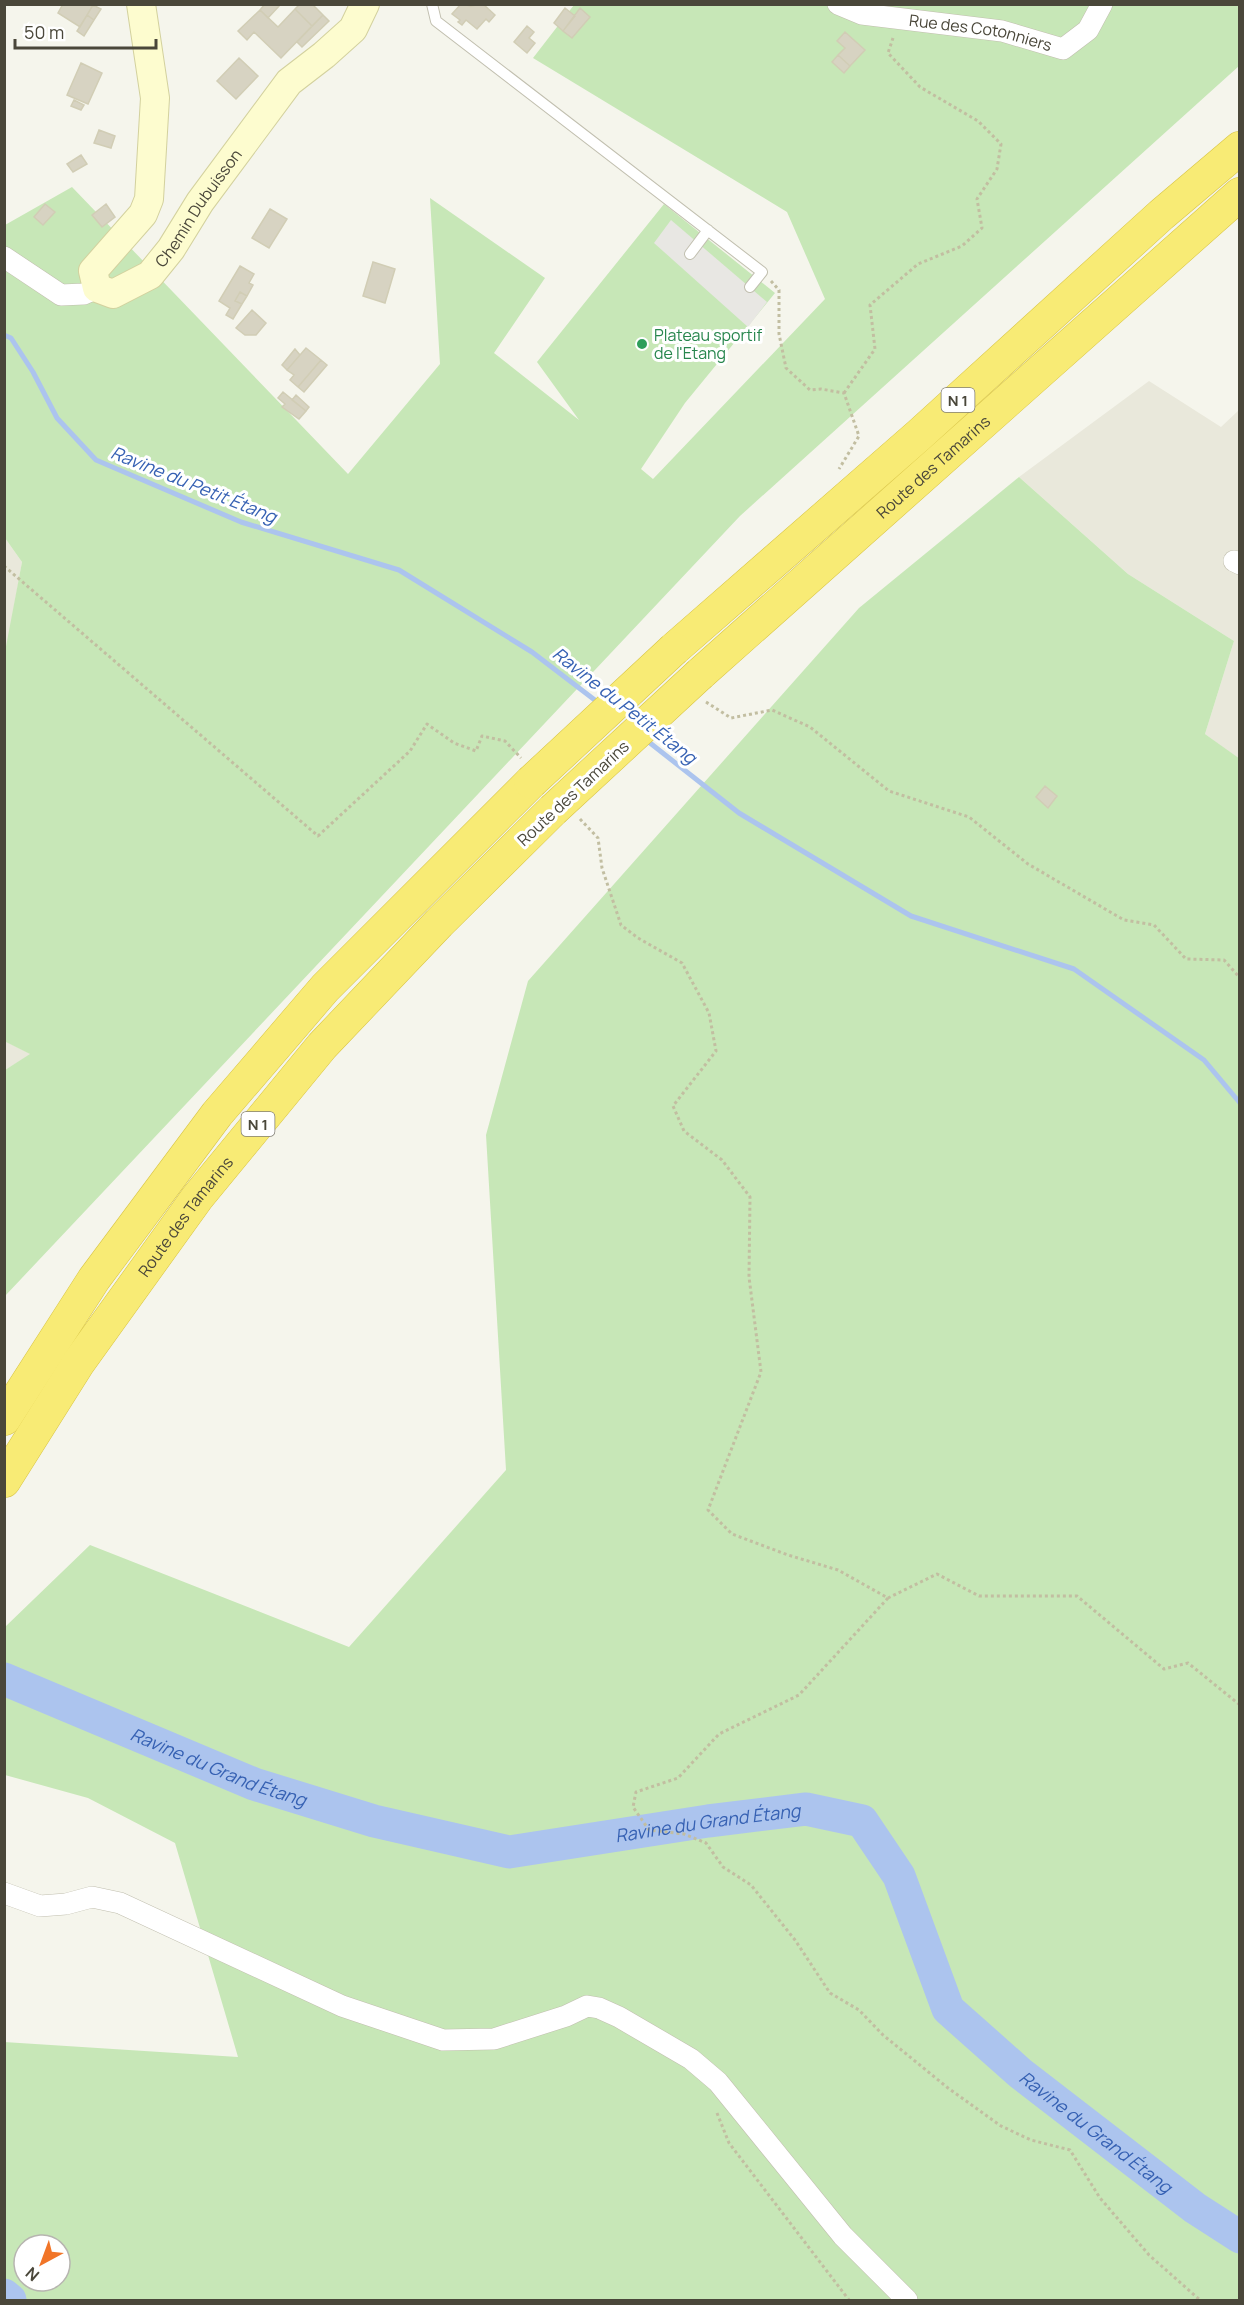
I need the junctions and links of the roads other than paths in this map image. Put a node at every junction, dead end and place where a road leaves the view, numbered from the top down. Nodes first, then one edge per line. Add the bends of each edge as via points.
1 (141, 4) edge
2 (366, 4) edge
3 (432, 4) edge
4 (838, 4) edge
5 (1102, 4) edge
6 (1239, 148) edge
7 (1239, 194) edge
8 (708, 230) junction
9 (690, 254) dead end
10 (4, 257) edge
11 (750, 287) dead end
12 (97, 288) junction
13 (4, 1419) edge
14 (6, 1478) edge
15 (4, 1893) edge
16 (907, 2301) edge

1 - 12 main road via 155,98 149,200 143,214 93,271
2 - 12 main road, Chemin Dubuisson via 352,29 289,82 150,275 113,294
3 - 8 lane via 436,21
4 - 5 street, Rue des Cotonniers via 862,14 1002,31 1063,49 1089,30
6 - 13 highway, Route des Tamarins / N 1, bridge via 919,435 529,774 325,988 217,1114 94,1279
7 - 14 highway, Route des Tamarins / N 1, bridge via 439,923 322,1046 204,1189 80,1362
8 - 9 lane
8 - 11 lane via 762,272
10 - 12 street via 61,295 84,294
15 - 16 street via 40,1906 92,1897 120,1903 342,2006 443,2040 494,2039 587,2006 619,2017 691,2059 718,2082 843,2236

